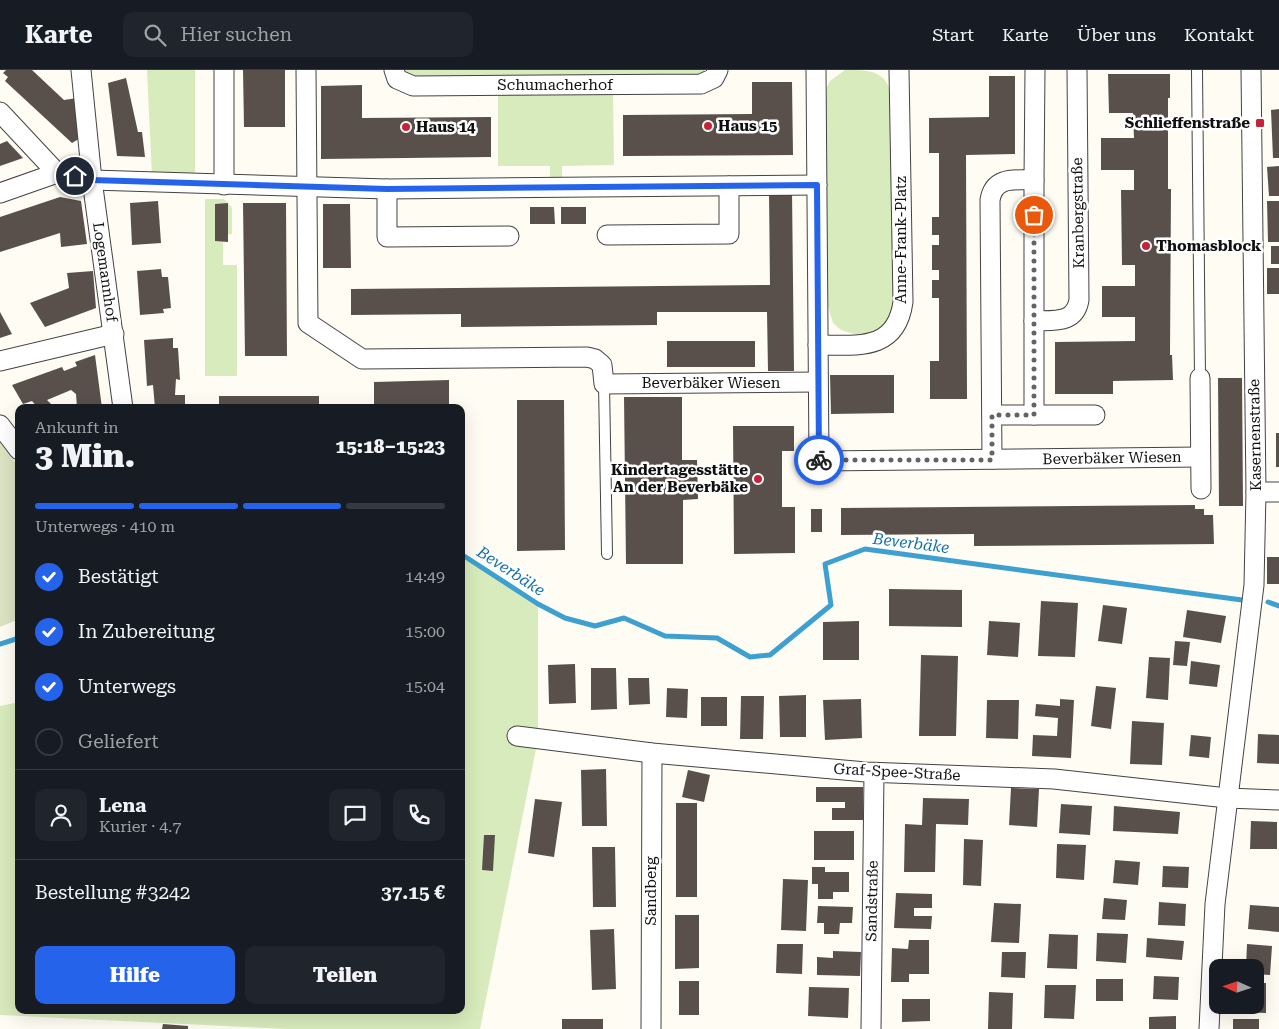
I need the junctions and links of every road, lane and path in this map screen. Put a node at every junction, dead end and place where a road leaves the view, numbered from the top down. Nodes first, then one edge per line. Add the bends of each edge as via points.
1 (80, 70) edge
2 (224, 70) edge
3 (306, 70) edge
4 (394, 70) edge
5 (718, 70) edge
6 (816, 70) edge
7 (899, 70) edge
8 (1035, 70) edge
9 (1077, 70) edge
10 (1197, 70) edge
11 (1251, 70) edge
12 (0, 112) edge
13 (57, 173) junction
14 (92, 180) junction
15 (1034, 180) junction
16 (224, 185) junction
17 (817, 185) junction
18 (729, 186) junction
19 (307, 187) junction
20 (387, 189) junction
21 (0, 193) edge
22 (607, 235) dead end
23 (509, 236) dead end
24 (1034, 321) junction
25 (114, 334) junction
26 (818, 344) junction
27 (0, 361) edge
28 (1200, 378) joint
29 (818, 382) junction
30 (604, 384) junction
31 (122, 404) edge
32 (992, 415) junction
33 (1034, 415) junction
34 (1095, 415) dead end
35 (0, 425) edge
36 (15, 445) edge
37 (1200, 457) junction
38 (992, 460) junction
39 (1201, 490) dead end
40 (1256, 492) junction
41 (1279, 492) edge
42 (607, 554) dead end
43 (517, 736) dead end
44 (652, 753) junction
45 (874, 773) junction
46 (1227, 798) junction
47 (1279, 800) edge
48 (651, 1029) edge
49 (871, 1029) edge
50 (1209, 1029) edge

1 - 14 street, Logemannhof
2 - 16 street
3 - 19 street
4 - 5 street, Schumacherhof via 397,79 413,86 701,84 714,78
6 - 17 street
7 - 26 street, Anne-Frank-Platz via 901,315 895,327 874,343
8 - 15 street
9 - 24 street, Kranbergstraße via 1078,307 1070,318
10 - 28 lane
11 - 40 street, Kasernenstraße
12 - 13 street
13 - 14 street
13 - 21 street
14 - 16 street
14 - 25 street, Logemannhof
15 - 24 street
15 - 32 street via 1007,180 995,187 992,193
16 - 19 street
17 - 18 street
17 - 26 street
18 - 20 street
18 - 22 street via 729,234
19 - 20 street
19 - 30 street via 308,323 331,339 362,359 587,357 602,365
20 - 23 street via 388,237
24 - 33 street
25 - 27 street, Logemannhof
25 - 31 street, Logemannhof
26 - 29 street
28 - 37 street, Beverbäker Wiesen
29 - 30 street, Beverbäker Wiesen
29 - 38 street, Beverbäker Wiesen via 819,461
30 - 42 lane
32 - 33 street
32 - 38 street
33 - 34 street
35 - 36 street
37 - 38 street, Beverbäker Wiesen
37 - 39 street, Beverbäker Wiesen
40 - 41 street
40 - 46 street, Kasernenstraße via 1254,585
43 - 44 street, Graf-Spee-Straße
44 - 45 street, Graf-Spee-Straße
44 - 48 street, Sandberg
45 - 46 street, Graf-Spee-Straße via 1054,779
45 - 49 street, Sandstraße
46 - 47 street, Graf-Spee-Straße
46 - 50 street, Kasernenstraße via 1215,904

